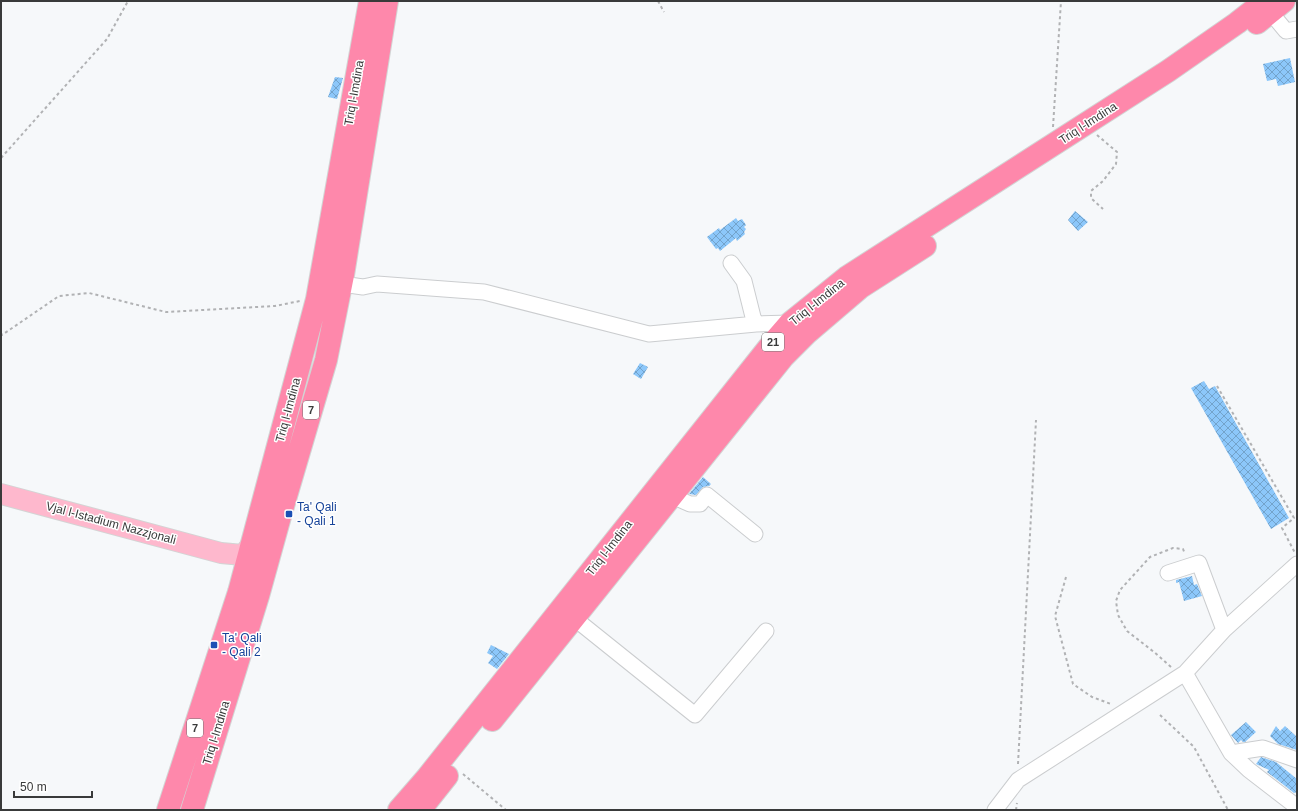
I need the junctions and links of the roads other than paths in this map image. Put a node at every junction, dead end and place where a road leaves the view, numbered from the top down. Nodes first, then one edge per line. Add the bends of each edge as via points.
1 (370, 1) edge
2 (387, 1) edge
3 (1273, 5) edge
4 (1297, 29) edge
5 (731, 263) dead end
6 (343, 275) junction
7 (790, 323) junction
8 (756, 324) junction
9 (1, 494) edge
10 (672, 496) junction
11 (755, 534) dead end
12 (253, 543) junction
13 (221, 553) junction
14 (1297, 560) edge
15 (1168, 573) dead end
16 (242, 578) junction
17 (574, 618) junction
18 (1224, 630) junction
19 (766, 631) dead end
20 (1183, 675) junction
21 (1231, 753) junction
22 (1297, 760) edge
23 (1297, 807) edge
24 (168, 810) edge
25 (192, 810) edge
26 (399, 810) edge
27 (420, 810) edge
28 (995, 810) edge

1 - 12 highway, Triq l-Imdina / 7 via 317,299
2 - 6 highway, Triq l-Imdina / 7
3 - 4 street via 1286,31
3 - 7 highway, Triq l-Imdina / 21 via 1237,23 1168,71 848,277
3 - 10 highway, Triq l-Imdina / 21 via 1178,82 861,287 783,357
5 - 8 street via 744,281
6 - 8 street via 350,285 363,287 377,284 484,292 649,334
6 - 25 highway, Triq l-Imdina / 7 via 326,360 258,596
7 - 8 street
7 - 26 highway, Triq l-Imdina / 21
9 - 13 main road, Vjal l-Istadium Nazzjonali
10 - 11 street via 690,504 700,504 707,495
10 - 17 highway, Triq l-Imdina / 21
12 - 13 main road via 243,555
12 - 16 highway, Triq l-Imdina / 7
13 - 16 main road via 238,566
14 - 18 street
15 - 18 street via 1199,563
16 - 24 highway, Triq l-Imdina / 7
17 - 19 street via 695,715
17 - 27 highway, Triq l-Imdina / 21
18 - 20 street
20 - 21 street
20 - 28 street via 1018,780
21 - 22 street via 1263,748
21 - 23 street

